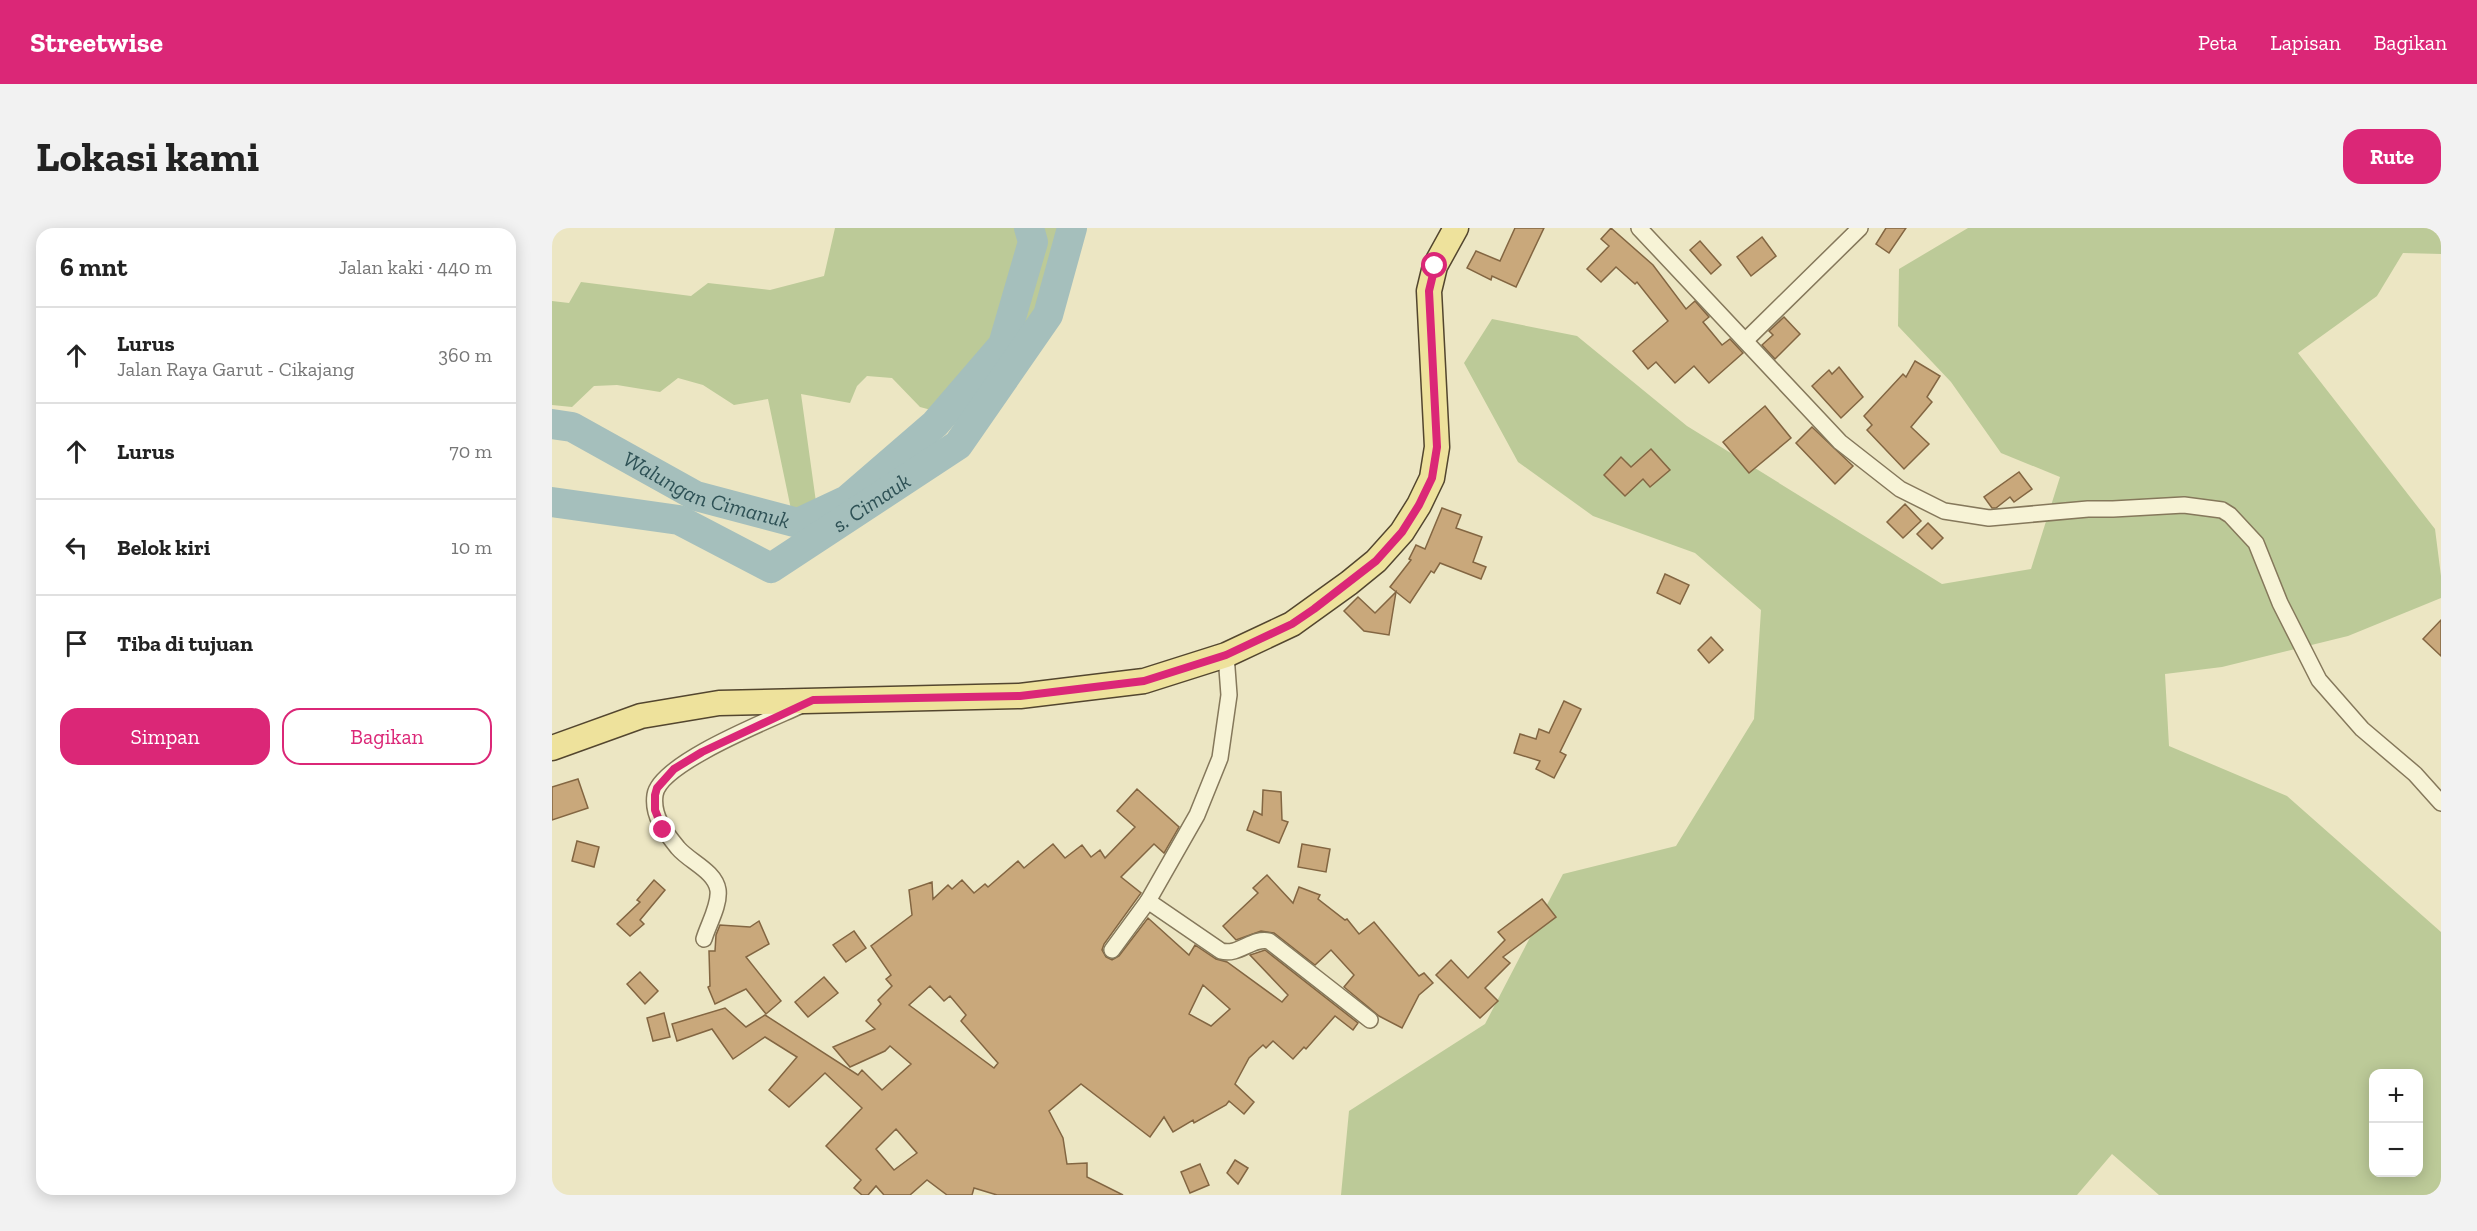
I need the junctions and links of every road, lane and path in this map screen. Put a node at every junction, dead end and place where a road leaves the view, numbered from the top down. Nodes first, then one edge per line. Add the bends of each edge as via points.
1 (1456, 228) edge
2 (1639, 228) edge
3 (1860, 228) edge
4 (1746, 340) junction
5 (1226, 655) junction
6 (813, 700) junction
7 (552, 748) edge
8 (2441, 803) edge
9 (1148, 901) junction
10 (704, 939) dead end
11 (1112, 950) dead end
12 (1370, 1020) dead end

1 - 5 main road via 1435,266 1429,291 1437,447 1432,478 1419,505 1402,532 1349,584 1292,624
2 - 4 street
3 - 4 street
4 - 8 street via 1840,442 1900,489 1944,511 1989,518 2088,508 2184,505 2222,510 2230,515 2256,543 2280,603 2319,680 2362,729 2415,774
5 - 6 main road via 1144,681 1020,696
5 - 9 street via 1229,695 1220,758 1197,815
6 - 7 main road via 718,703 641,716
6 - 10 street via 702,752 674,769 657,788 655,810 663,830 686,856 710,874 717,888
9 - 11 street
9 - 12 street via 1221,951 1231,952 1258,941 1269,941

